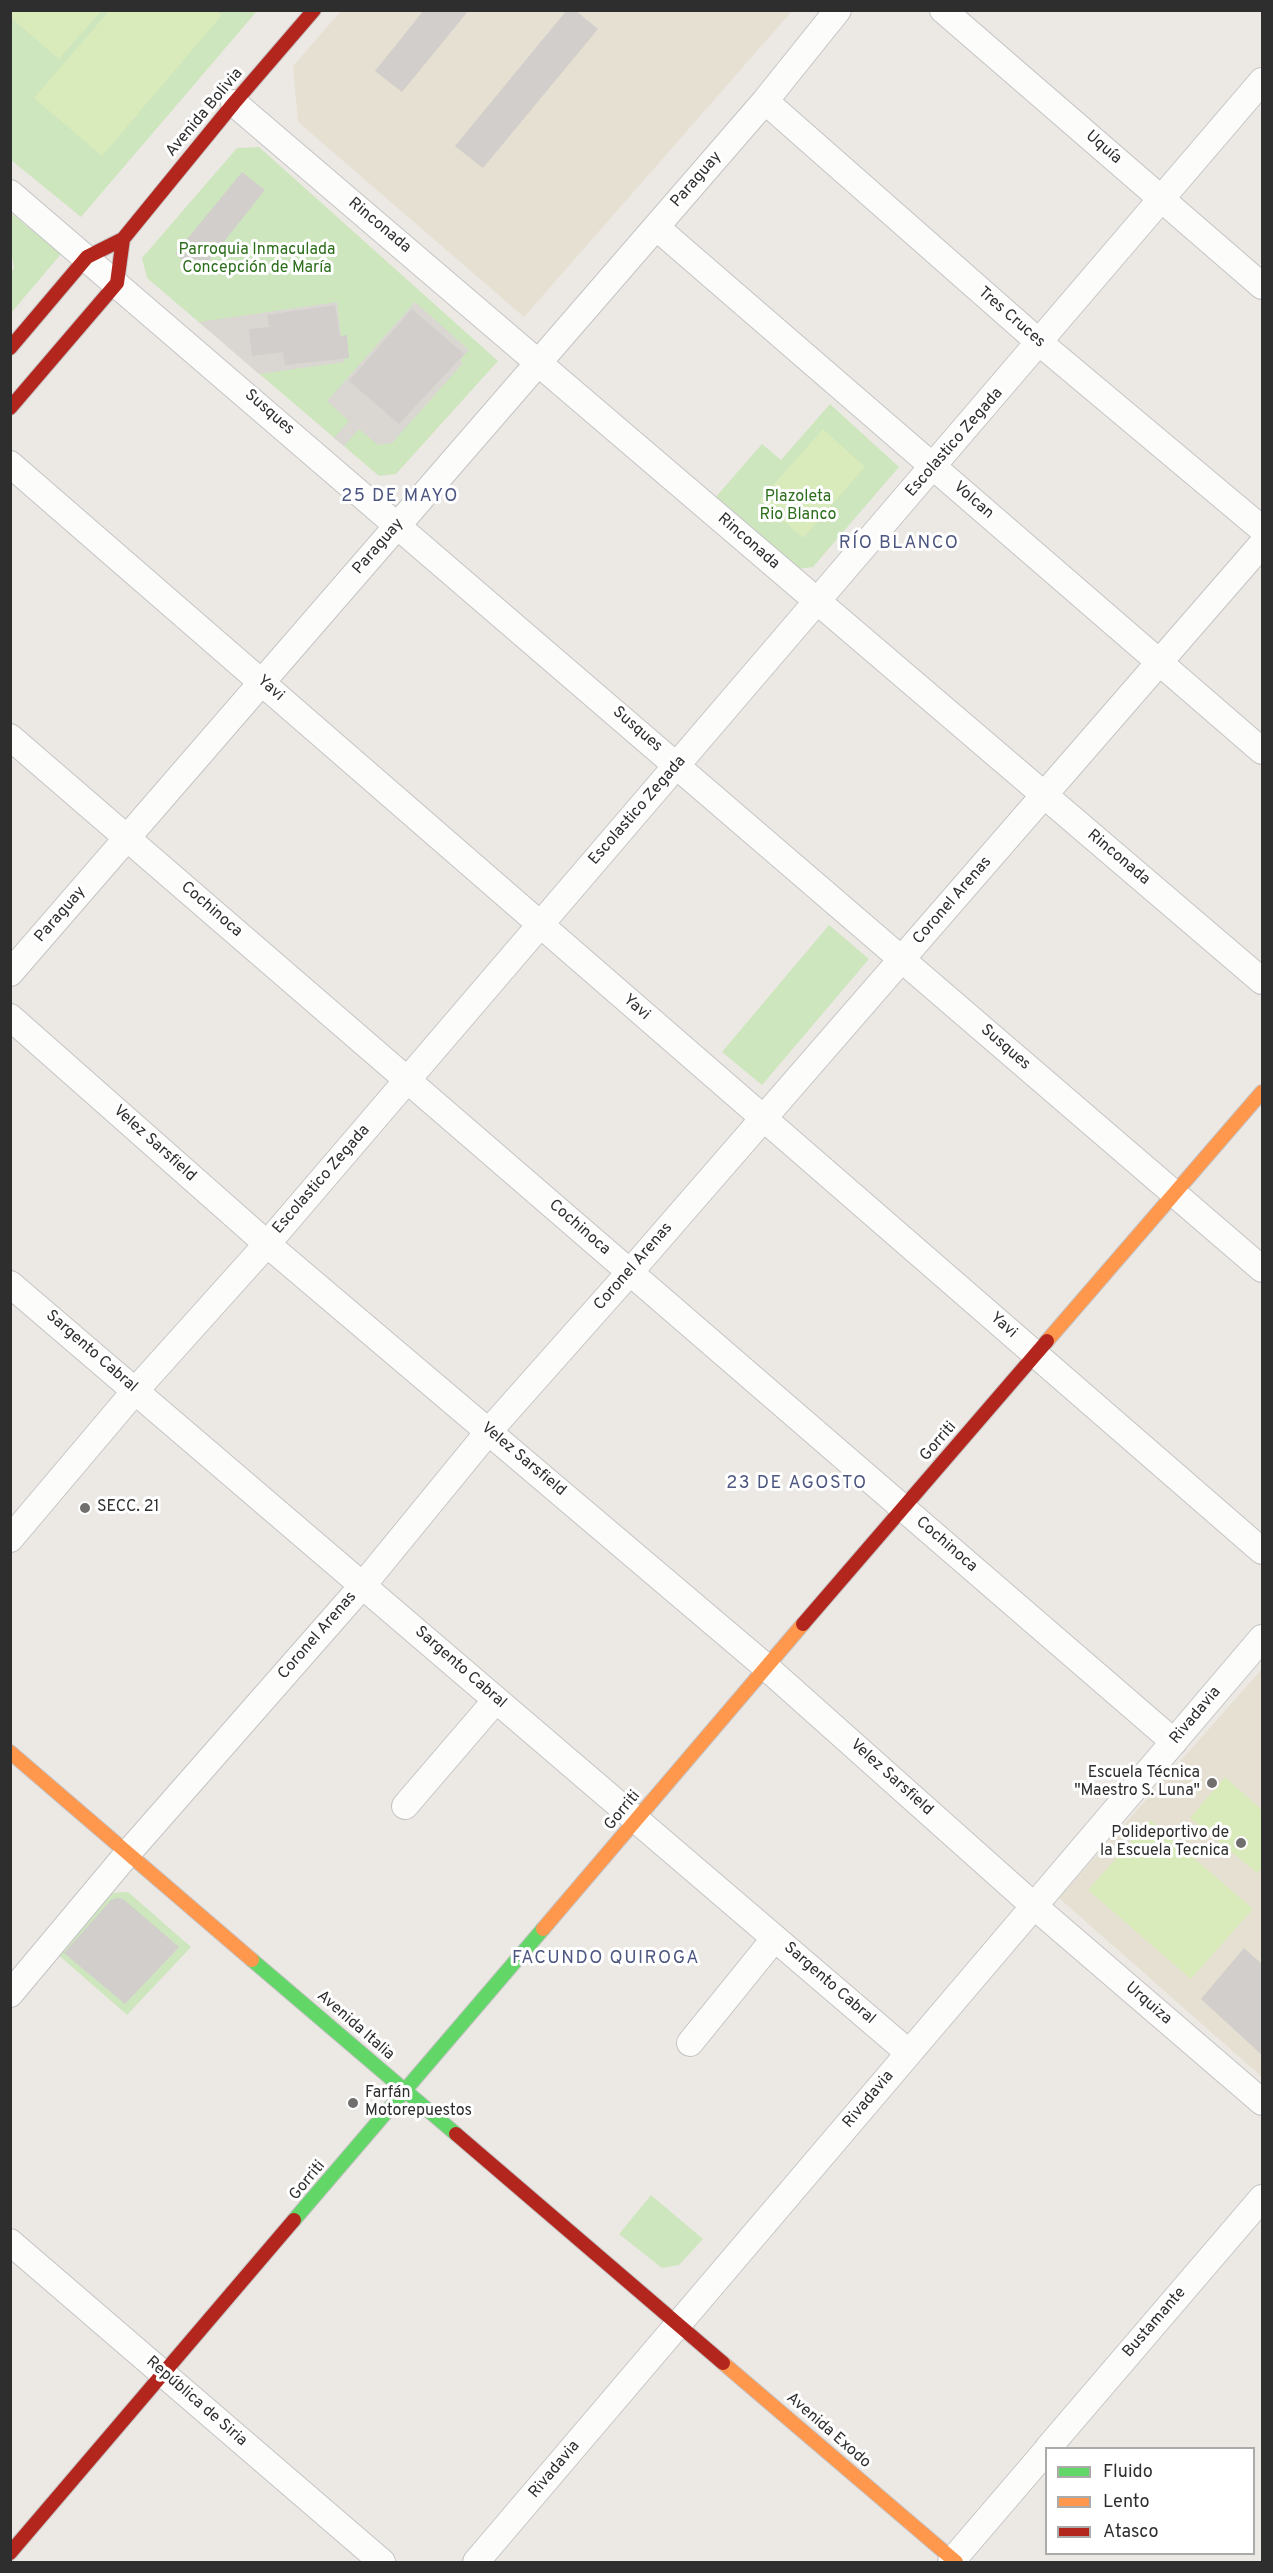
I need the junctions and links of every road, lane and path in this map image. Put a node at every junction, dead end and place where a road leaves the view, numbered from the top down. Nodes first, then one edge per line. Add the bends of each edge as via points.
1 (314, 10) edge
2 (838, 10) edge
3 (944, 10) edge
4 (1263, 81) edge
5 (765, 101) junction
6 (234, 103) junction
7 (10, 193) edge
8 (1163, 200) junction
9 (656, 227) junction
10 (123, 239) junction
11 (87, 257) junction
12 (117, 283) junction
13 (1263, 286) edge
14 (1040, 343) junction
15 (10, 348) edge
16 (539, 363) junction
17 (10, 408) edge
18 (10, 464) edge
19 (934, 467) junction
20 (398, 525) junction
21 (1263, 529) edge
22 (1263, 544) edge
23 (818, 602) junction
24 (1160, 663) junction
25 (262, 682) junction
26 (10, 737) edge
27 (1263, 751) edge
28 (677, 765) junction
29 (1045, 795) junction
30 (128, 838) junction
31 (541, 925) junction
32 (903, 959) junction
33 (10, 972) edge
34 (1263, 981) edge
35 (10, 1017) edge
36 (408, 1080) junction
37 (1263, 1092) edge
38 (764, 1119) junction
39 (1175, 1194) junction
40 (267, 1244) junction
41 (1263, 1269) edge
42 (630, 1272) junction
43 (10, 1284) edge
44 (1036, 1355) junction
45 (135, 1391) junction
46 (489, 1431) junction
47 (903, 1508) junction
48 (10, 1539) edge
49 (1263, 1551) edge
50 (363, 1585) junction
51 (1263, 1638) edge
52 (766, 1667) junction
53 (496, 1700) junction
54 (1174, 1742) junction
55 (10, 1752) edge
56 (405, 1806) dead end
57 (637, 1820) junction
58 (128, 1853) junction
59 (1034, 1906) junction
60 (775, 1938) junction
61 (10, 1994) edge
62 (690, 2043) dead end
63 (909, 2053) junction
64 (406, 2091) junction
65 (1263, 2102) edge
66 (1263, 2198) edge
67 (10, 2242) edge
68 (678, 2325) junction
69 (165, 2375) junction
70 (1051, 2447) edge
71 (1045, 2454) edge
72 (10, 2553) edge
73 (382, 2562) edge
74 (476, 2562) edge
75 (953, 2562) edge

1 - 6 street, Avenida Bolivia
2 - 5 street, Paraguay
3 - 8 street, Uquía
4 - 8 street, Escolastico Zegada
5 - 9 street, Paraguay
5 - 14 street, Tres Cruces
6 - 10 street, Avenida Bolivia
6 - 16 street, Rinconada
7 - 11 street, Susques
8 - 13 street, Uquía
8 - 14 street, Escolastico Zegada
9 - 16 street, Paraguay
9 - 19 street, Volcan
10 - 11 street, Avenida Bolivia
10 - 12 street
11 - 12 street, Susques
11 - 15 street, Avenida Bolivia
12 - 17 street
12 - 20 street, Susques
14 - 19 street, Escolastico Zegada
14 - 21 street, Tres Cruces
16 - 20 street, Paraguay
16 - 23 street, Rinconada
18 - 25 street, Yavi
19 - 23 street, Escolastico Zegada
19 - 24 street, Volcan
20 - 25 street, Paraguay
20 - 28 street, Susques
22 - 24 street, Coronel Arenas
23 - 28 street, Escolastico Zegada
23 - 29 street, Rinconada
24 - 27 street, Volcan
24 - 29 street, Coronel Arenas
25 - 30 street, Paraguay
25 - 31 street, Yavi
26 - 30 street, Cochinoca
28 - 31 street, Escolastico Zegada
28 - 32 street, Susques
29 - 32 street, Coronel Arenas
29 - 34 street, Rinconada
30 - 33 street, Paraguay
30 - 36 street, Cochinoca
31 - 36 street, Escolastico Zegada
31 - 38 street, Yavi
32 - 38 street, Coronel Arenas
32 - 39 street, Susques
35 - 40 street, Velez Sarsfield
36 - 40 street, Escolastico Zegada
36 - 42 street, Cochinoca
37 - 39 street, Gorriti
38 - 42 street, Coronel Arenas
38 - 44 street, Yavi
39 - 41 street, Susques
39 - 44 street, Gorriti
40 - 45 street, Escolastico Zegada
40 - 46 street, Velez Sarsfield
42 - 46 street, Coronel Arenas
42 - 47 street, Cochinoca
43 - 45 street, Sargento Cabral
44 - 47 street, Gorriti
44 - 49 street, Yavi
45 - 48 street, Escolastico Zegada
45 - 50 street, Sargento Cabral
46 - 50 street, Coronel Arenas
46 - 52 street, Velez Sarsfield
47 - 52 street, Gorriti
47 - 54 street, Cochinoca
50 - 53 street, Sargento Cabral
50 - 58 street, Coronel Arenas
51 - 54 street, Rivadavia
52 - 57 street, Gorriti
52 - 59 street, Velez Sarsfield
53 - 56 street
53 - 57 street, Sargento Cabral
54 - 59 street, Rivadavia
55 - 58 street, Avenida Italia
57 - 60 street, Sargento Cabral
57 - 64 street, Gorriti
58 - 61 street, Coronel Arenas
58 - 64 street, Avenida Italia
59 - 63 street, Rivadavia
59 - 65 street, Urquiza
60 - 62 street
60 - 63 street, Sargento Cabral
63 - 68 street, Rivadavia
64 - 68 street, Avenida Italia
64 - 69 street, Gorriti
66 - 70 street, Bustamante
67 - 69 street, República de Siria
68 - 74 street, Rivadavia
68 - 75 street, Avenida Exodo
69 - 72 street, Gorriti
69 - 73 street, República de Siria
71 - 75 street, Bustamante

